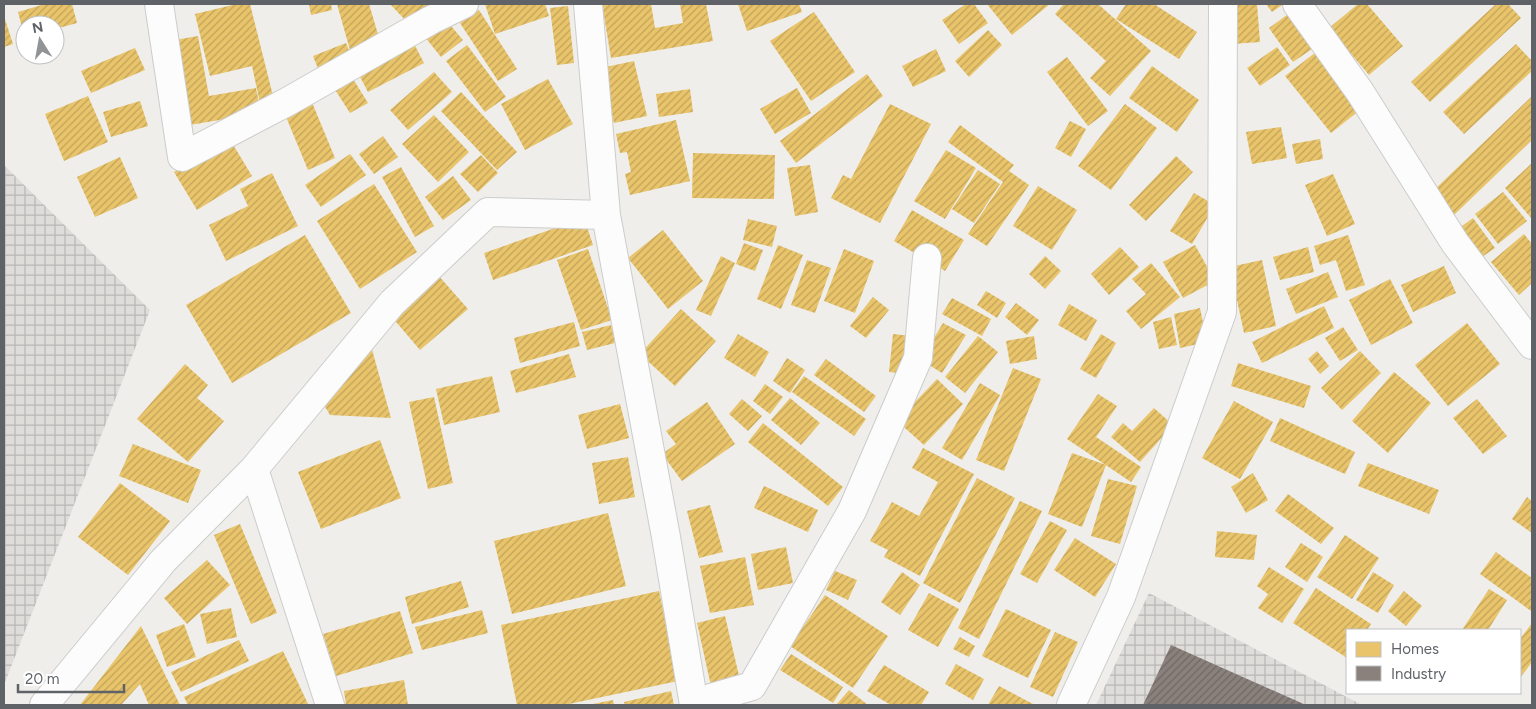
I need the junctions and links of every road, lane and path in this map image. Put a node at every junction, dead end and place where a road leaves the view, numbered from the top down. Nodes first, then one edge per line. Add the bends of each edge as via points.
1 (159, 4) edge
2 (464, 4) edge
3 (588, 4) edge
4 (1223, 4) edge
5 (1297, 4) edge
6 (606, 214) junction
7 (927, 258) dead end
8 (1532, 345) edge
9 (254, 469) junction
10 (694, 704) edge
11 (44, 705) edge
12 (330, 705) edge
13 (1072, 705) edge

1 - 2 street via 182,157
3 - 6 street
4 - 13 street via 1222,312 1121,597
5 - 8 street via 1360,92 1455,243
6 - 9 street via 488,212 392,303
6 - 10 street
7 - 10 street via 918,358 852,510 752,686
9 - 11 street via 163,562
9 - 12 street

